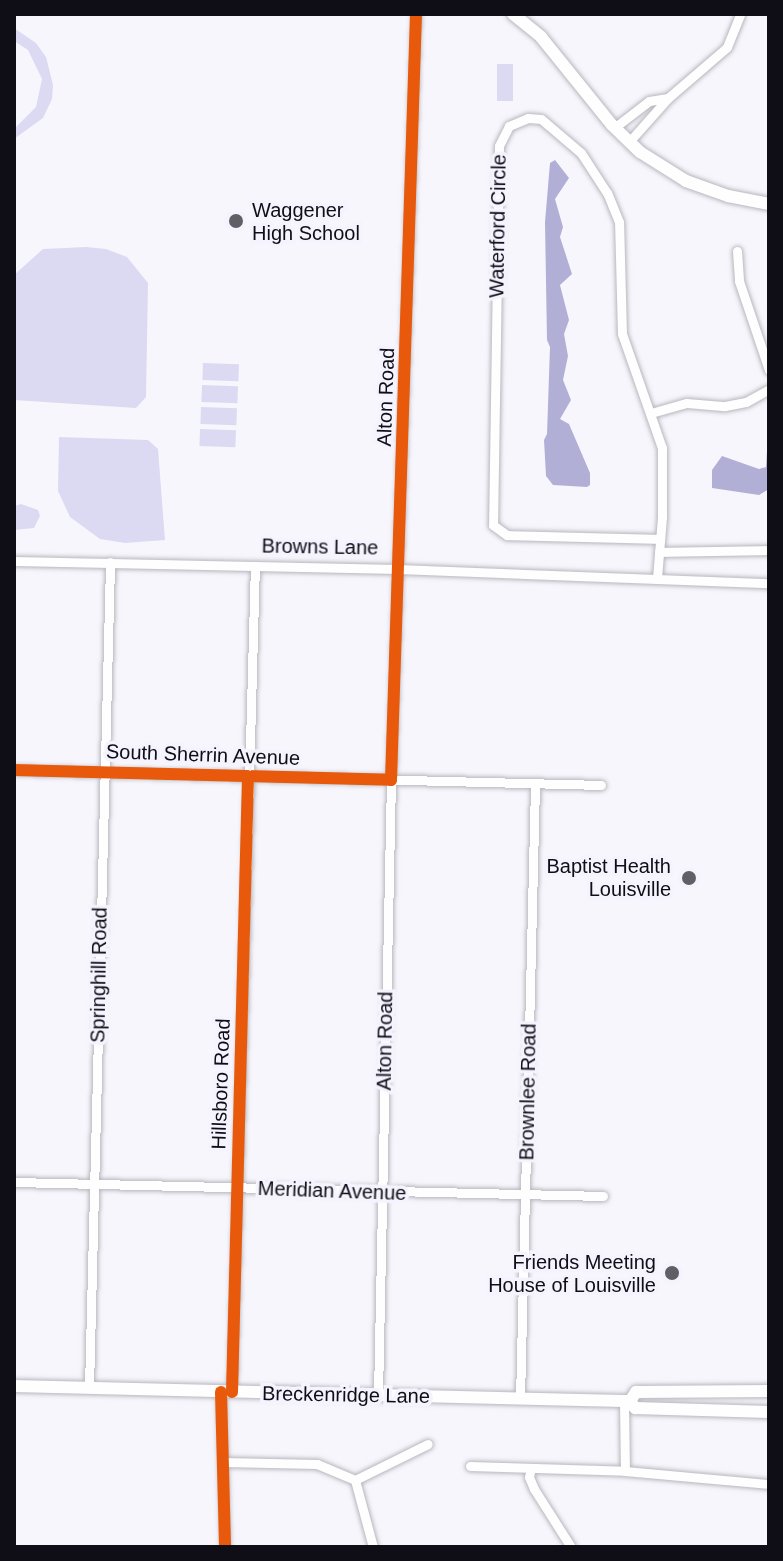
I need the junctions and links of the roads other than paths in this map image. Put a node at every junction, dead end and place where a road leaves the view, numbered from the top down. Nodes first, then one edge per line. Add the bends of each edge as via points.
1 (513, 14) edge
2 (740, 14) edge
3 (417, 15) edge
4 (668, 98) junction
5 (614, 128) junction
6 (629, 142) junction
7 (769, 204) edge
8 (737, 251) dead end
9 (769, 370) edge
10 (769, 389) edge
11 (651, 413) junction
12 (659, 539) junction
13 (769, 550) edge
14 (659, 552) junction
15 (14, 561) edge
16 (110, 562) junction
17 (255, 566) junction
18 (398, 569) junction
19 (657, 578) junction
20 (769, 583) edge
21 (14, 770) edge
22 (105, 772) junction
23 (248, 776) junction
24 (391, 780) junction
25 (535, 784) junction
26 (601, 785) dead end
27 (14, 1182) edge
28 (94, 1184) junction
29 (238, 1187) junction
30 (382, 1190) junction
31 (525, 1196) junction
32 (603, 1196) dead end
33 (14, 1386) edge
34 (89, 1388) junction
35 (769, 1391) edge
36 (226, 1392) junction
37 (378, 1395) junction
38 (520, 1399) junction
39 (627, 1401) junction
40 (769, 1412) edge
41 (428, 1444) dead end
42 (223, 1462) junction
43 (470, 1466) dead end
44 (531, 1468) junction
45 (625, 1471) junction
46 (355, 1480) junction
47 (769, 1484) edge
48 (225, 1547) edge
49 (373, 1547) edge
50 (571, 1547) edge

1 - 5 main road via 541,37
2 - 4 street via 727,47
3 - 18 street, Alton Road
4 - 5 street via 649,101
4 - 6 street
5 - 6 main road
6 - 7 main road via 686,181
8 - 9 street via 739,281
10 - 11 street via 735,405 687,403
11 - 12 street, Waterford Circle via 663,454
11 - 12 street, Waterford Circle via 622,334 621,241 611,201 581,153 541,119 509,126 499,146 492,522 507,535
12 - 14 street, Waterford Circle
13 - 14 street
14 - 19 street, Waterford Circle
15 - 16 street, Browns Lane
16 - 17 street, Browns Lane
16 - 22 street, Springhill Road
17 - 18 street, Browns Lane
17 - 23 street, Hillsboro Road
18 - 19 street, Browns Lane
18 - 24 street, Alton Road
19 - 20 street, Browns Lane
21 - 22 street, South Sherrin Avenue
22 - 23 street, South Sherrin Avenue
22 - 28 street, Springhill Road
23 - 24 street, South Sherrin Avenue
23 - 29 street, Hillsboro Road
24 - 25 street, South Sherrin Avenue
24 - 30 street, Alton Road
25 - 26 street, South Sherrin Avenue
25 - 31 street, Brownlee Road
27 - 28 street, Meridian Avenue
28 - 29 street, Meridian Avenue
28 - 34 street, Springhill Road
29 - 30 street, Meridian Avenue
29 - 36 street, Hillsboro Road
30 - 31 street, Meridian Avenue
30 - 37 street, Alton Road
31 - 32 street, Meridian Avenue
31 - 38 street, Brownlee Road
33 - 34 main road, Breckenridge Lane
34 - 36 main road, Breckenridge Lane
35 - 39 main road, Breckenridge Lane via 636,1392
36 - 37 main road, Breckenridge Lane
36 - 42 street, Hillsboro Road
37 - 38 main road, Breckenridge Lane
38 - 39 main road, Breckenridge Lane
39 - 40 main road, Breckenridge Lane via 635,1408
39 - 45 street
41 - 46 street
42 - 46 street via 317,1464
42 - 48 street, Hillsboro Road
43 - 44 street
44 - 45 street
44 - 50 street via 534,1489
45 - 47 street
46 - 49 street

